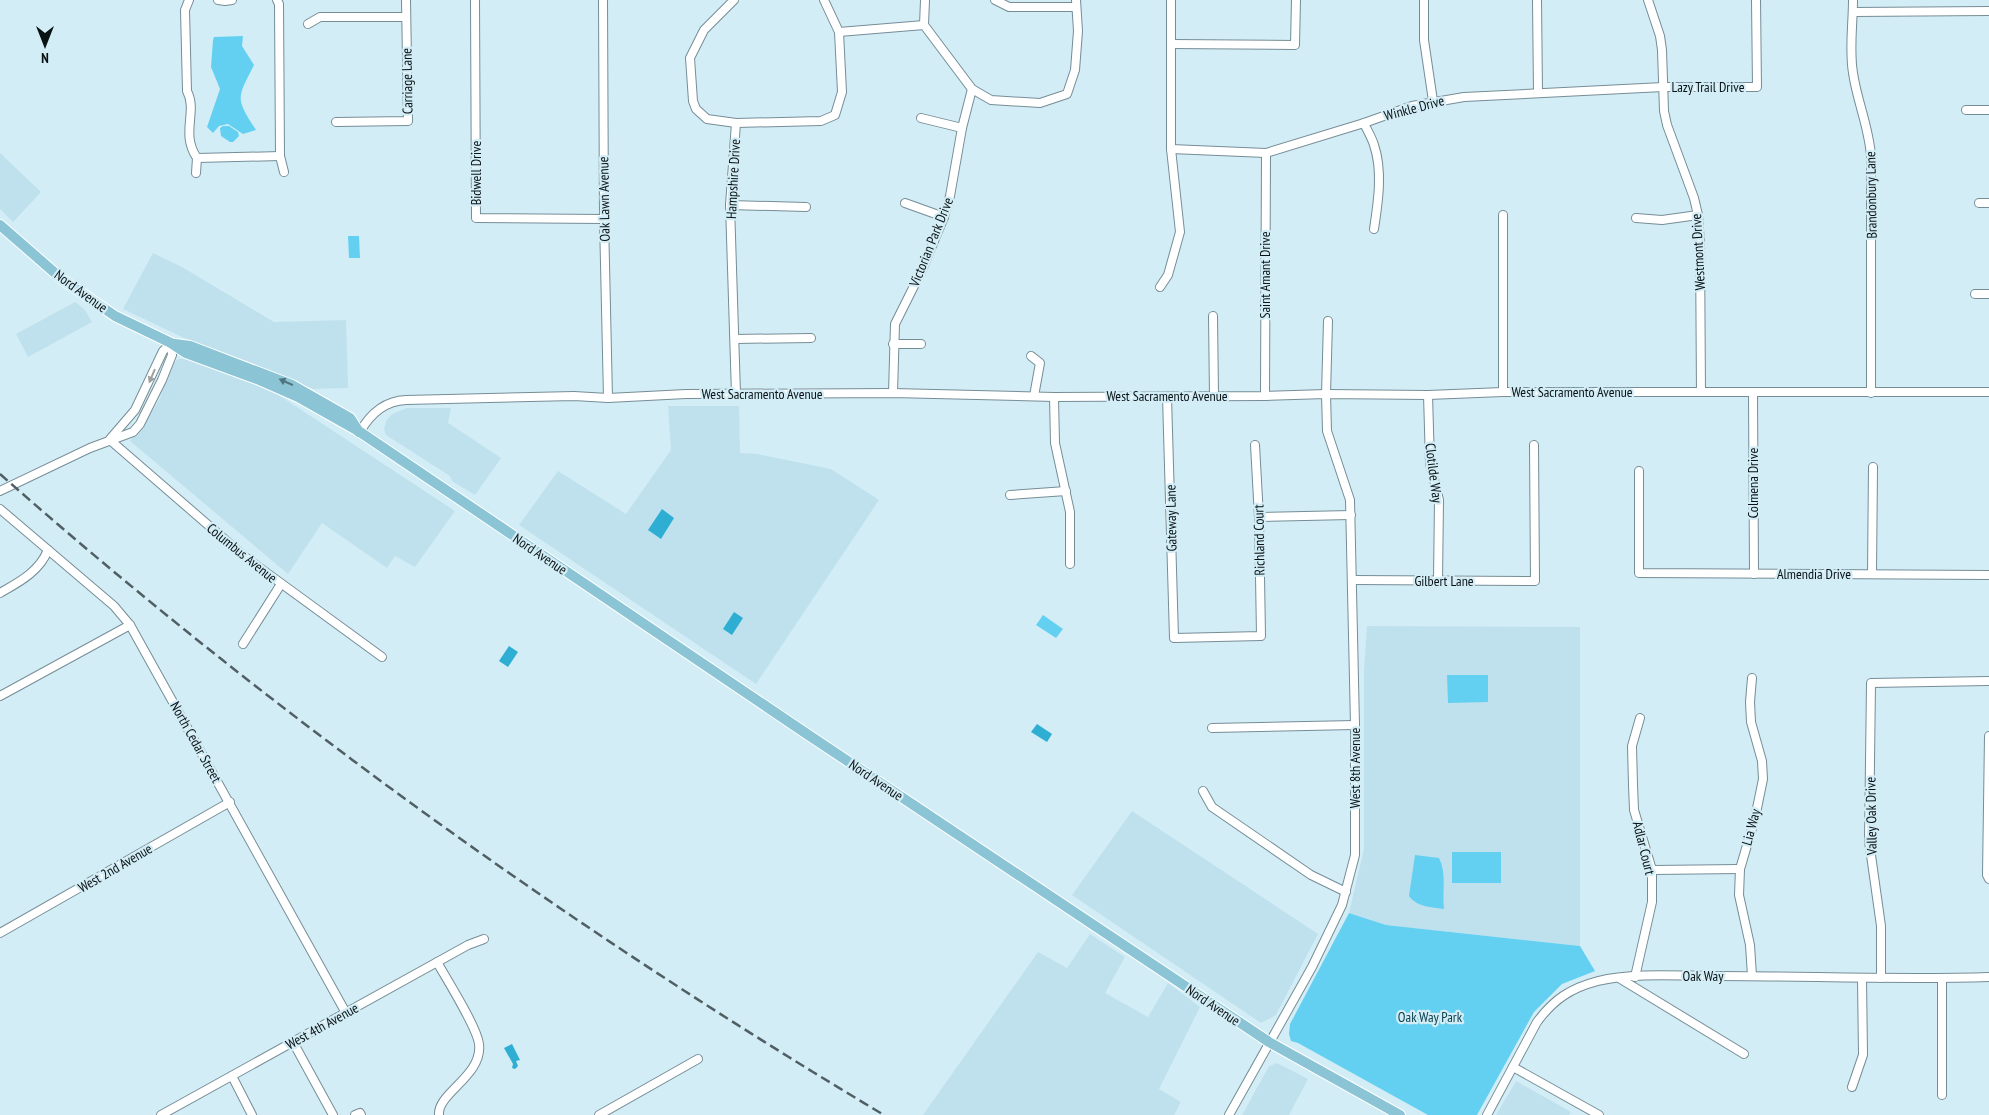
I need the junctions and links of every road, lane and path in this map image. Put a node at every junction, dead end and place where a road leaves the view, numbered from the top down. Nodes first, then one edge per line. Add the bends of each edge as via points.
1 (190, 0) edge
2 (218, 0) edge
3 (232, 0) edge
4 (276, 0) edge
5 (406, 0) edge
6 (475, 0) edge
7 (603, 0) edge
8 (734, 0) edge
9 (824, 0) edge
10 (925, 0) edge
11 (995, 0) edge
12 (1171, 0) edge
13 (1296, 0) edge
14 (1424, 0) edge
15 (1537, 0) edge
16 (1648, 0) edge
17 (1756, 0) edge
18 (1853, 0) edge
19 (1076, 3) edge
20 (1989, 11) edge
21 (1853, 12) junction
22 (406, 17) junction
23 (308, 24) dead end
24 (924, 26) junction
25 (839, 32) junction
26 (1172, 44) junction
27 (1663, 87) junction
28 (972, 89) junction
29 (1538, 93) junction
30 (1433, 101) junction
31 (1966, 110) dead end
32 (1989, 110) edge
33 (921, 118) dead end
34 (336, 122) dead end
35 (1364, 123) junction
36 (736, 124) junction
37 (962, 128) junction
38 (1171, 150) junction
39 (1266, 153) junction
40 (280, 156) junction
41 (197, 158) junction
42 (284, 172) dead end
43 (196, 173) dead end
44 (905, 203) dead end
45 (1979, 203) dead end
46 (1989, 203) edge
47 (730, 205) junction
48 (806, 206) dead end
49 (1503, 215) dead end
50 (1698, 215) junction
51 (944, 217) junction
52 (1636, 218) dead end
53 (604, 219) junction
54 (0, 225) edge
55 (1374, 229) dead end
56 (1160, 287) dead end
57 (1975, 294) dead end
58 (1989, 294) edge
59 (1213, 316) dead end
60 (1328, 321) dead end
61 (811, 338) dead end
62 (735, 339) junction
63 (171, 343) junction
64 (893, 344) junction
65 (921, 344) dead end
66 (1030, 356) dead end
67 (1503, 392) junction
68 (1701, 392) junction
69 (1753, 392) junction
70 (1989, 392) edge
71 (893, 393) junction
72 (1871, 393) junction
73 (736, 394) junction
74 (1326, 394) junction
75 (1428, 395) junction
76 (1034, 396) junction
77 (1214, 396) junction
78 (1265, 396) junction
79 (1054, 397) junction
80 (1168, 397) junction
81 (608, 398) junction
82 (360, 432) junction
83 (110, 440) junction
84 (1255, 445) dead end
85 (1534, 445) dead end
86 (1873, 467) dead end
87 (1639, 470) dead end
88 (0, 491) edge
89 (1066, 491) junction
90 (1010, 495) dead end
91 (0, 509) edge
92 (1351, 515) junction
93 (1259, 517) junction
94 (48, 550) junction
95 (1070, 564) dead end
96 (1754, 574) junction
97 (1872, 574) junction
98 (1989, 575) edge
99 (1353, 580) junction
100 (1438, 581) junction
101 (281, 584) junction
102 (0, 593) edge
103 (130, 625) junction
104 (1261, 636) joint
105 (244, 644) dead end
106 (382, 657) dead end
107 (1752, 678) dead end
108 (1989, 681) edge
109 (0, 696) edge
110 (1640, 718) dead end
111 (1355, 724) junction
112 (1212, 728) dead end
113 (1989, 736) edge
114 (1204, 790) dead end
115 (230, 802) junction
116 (1740, 869) junction
117 (1652, 870) junction
118 (1989, 879) edge
119 (1346, 892) junction
120 (0, 933) edge
121 (484, 939) dead end
122 (437, 962) junction
123 (1752, 976) junction
124 (1636, 977) junction
125 (1989, 977) edge
126 (1619, 978) junction
127 (1862, 978) junction
128 (1881, 978) junction
129 (1942, 979) junction
130 (346, 1013) junction
131 (293, 1042) junction
132 (1269, 1042) junction
133 (1744, 1054) dead end
134 (698, 1059) dead end
135 (1513, 1067) junction
136 (232, 1076) junction
137 (1852, 1087) dead end
138 (1942, 1095) dead end
139 (161, 1115) edge
140 (252, 1115) edge
141 (333, 1115) edge
142 (355, 1115) edge
143 (361, 1115) edge
144 (439, 1115) edge
145 (599, 1115) edge
146 (1229, 1115) edge
147 (1400, 1115) edge
148 (1487, 1115) edge
149 (1600, 1115) edge

1 - 41 street via 185,10 187,90 191,98 188,142
2 - 3 street
4 - 40 street via 279,4
5 - 22 street, Carriage Lane
6 - 53 street, Bidwell Drive via 476,218
7 - 53 street, Oak Lawn Avenue
8 - 36 street via 704,30 690,58 696,110 707,119
9 - 25 street, Hampshire Drive
10 - 24 street
11 - 19 street via 1009,7
12 - 26 street
13 - 26 street via 1295,45
14 - 30 street via 1426,55
15 - 29 street
16 - 27 street, Westmont Drive via 1660,36
17 - 27 street, Lazy Trail Drive via 1757,87
18 - 21 street, Brandonbury Lane
19 - 28 street via 1075,70 1067,94 1040,103 991,100
20 - 21 street
21 - 72 street, Brandonbury Lane via 1852,70 1870,137 1871,156
22 - 23 street via 320,17
22 - 34 street, Carriage Lane via 408,121
24 - 25 street
24 - 28 street
25 - 36 street, Hampshire Drive via 842,92 835,115 821,121
26 - 38 street
27 - 29 street, Winkle Drive
27 - 50 street, Westmont Drive via 1667,125
28 - 37 street, Victorian Park Drive
29 - 30 street, Winkle Drive
30 - 35 street, Winkle Drive
31 - 32 street
33 - 37 street
35 - 39 street, Winkle Drive
35 - 55 street via 1374,146 1379,170
36 - 47 street, Hampshire Drive
37 - 51 street, Victorian Park Drive
38 - 39 street, Winkle Drive
38 - 56 street via 1180,232 1168,275
39 - 78 street, Saint Amant Drive
40 - 41 street
40 - 42 street
41 - 43 street
44 - 51 street
45 - 46 street
47 - 48 street
47 - 62 street, Hampshire Drive
49 - 67 street
50 - 52 street via 1662,220
50 - 68 street, Westmont Drive
51 - 64 street, Victorian Park Drive via 895,324
53 - 81 street, Oak Lawn Avenue
54 - 63 main road, Nord Avenue via 90,299 115,316
57 - 58 street
59 - 77 street
60 - 74 street, West 8th Avenue
61 - 62 street
62 - 73 street, Hampshire Drive
63 - 82 main road, Nord Avenue via 190,346 292,384 350,418
63 -> 83 street via 163,351 135,410
63 - 83 street via 172,354 140,424 133,432
64 - 65 street
64 - 71 street, Victorian Park Drive
66 - 76 street via 1040,362
67 - 68 street, West Sacramento Avenue
67 - 75 street, West Sacramento Avenue
68 - 69 street, West Sacramento Avenue
69 - 72 street, West Sacramento Avenue
69 - 96 street, Colmena Drive
70 - 72 street, West Sacramento Avenue
71 - 73 street, West Sacramento Avenue
71 - 76 street, West Sacramento Avenue
73 - 81 street, West Sacramento Avenue
74 - 75 street, West Sacramento Avenue
74 - 78 street, West Sacramento Avenue
74 - 92 street, West 8th Avenue via 1327,431 1350,500
75 - 100 street, Clotilde Way via 1430,463 1439,500
76 - 79 street, West Sacramento Avenue
77 - 78 street, West Sacramento Avenue
77 - 80 street, West Sacramento Avenue
79 - 80 street, West Sacramento Avenue
79 - 89 street via 1054,444
80 - 104 street, Gateway Lane via 1174,638
81 - 82 street, West Sacramento Avenue via 394,400 367,419
82 - 132 main road, Nord Avenue
83 - 88 street
83 - 101 street, Columbus Avenue via 245,557
84 - 93 street, Richland Court
85 - 100 street, Gilbert Lane via 1535,581
86 - 97 street
87 - 96 street, Almendia Drive via 1639,573
89 - 90 street
89 - 95 street via 1070,512
91 - 94 street, North Cedar Street
92 - 93 street
92 - 99 street, West 8th Avenue
93 - 104 street, Richland Court
94 - 102 street via 44,560 26,578
94 - 103 street, North Cedar Street via 114,606
96 - 97 street, Almendia Drive
97 - 98 street, Almendia Drive
99 - 100 street, Gilbert Lane
99 - 111 street, West 8th Avenue
101 - 105 street
101 - 106 street, Columbus Avenue
103 - 109 street
103 - 115 street, North Cedar Street
107 - 116 street, Lia Way via 1751,722 1762,761 1763,779
108 - 128 street, Valley Oak Drive via 1871,683 1869,841 1881,926
110 - 117 street, Adlar Court via 1632,746 1634,810
111 - 112 street
111 - 119 street, West 8th Avenue via 1355,855
113 - 118 street
114 - 119 street via 1212,807 1311,875
115 - 120 street, West 2nd Avenue
115 - 130 street, North Cedar Street
116 - 117 street
116 - 123 street, Lia Way via 1739,895 1750,945
117 - 124 street, Adlar Court via 1652,902
119 - 132 street, West 8th Avenue via 1312,967
121 - 122 street, West 4th Avenue
122 - 130 street, West 4th Avenue
122 - 144 street via 480,1046 476,1063 442,1101
123 - 124 street, Oak Way
123 - 127 street, Oak Way
124 - 126 street, Oak Way
125 - 129 street, Oak Way
126 - 133 street
126 - 135 street, Oak Way via 1582,985 1551,1004
127 - 128 street, Oak Way
127 - 137 street via 1863,1055
128 - 129 street, Oak Way
129 - 138 street
130 - 131 street, West 4th Avenue
131 - 136 street, West 4th Avenue
131 - 141 street
132 - 146 street, West 8th Avenue
132 - 147 main road, Nord Avenue
134 - 145 street
135 - 148 street, Oak Way
135 - 149 street
136 - 139 street, West 4th Avenue
136 - 140 street
142 - 143 street

